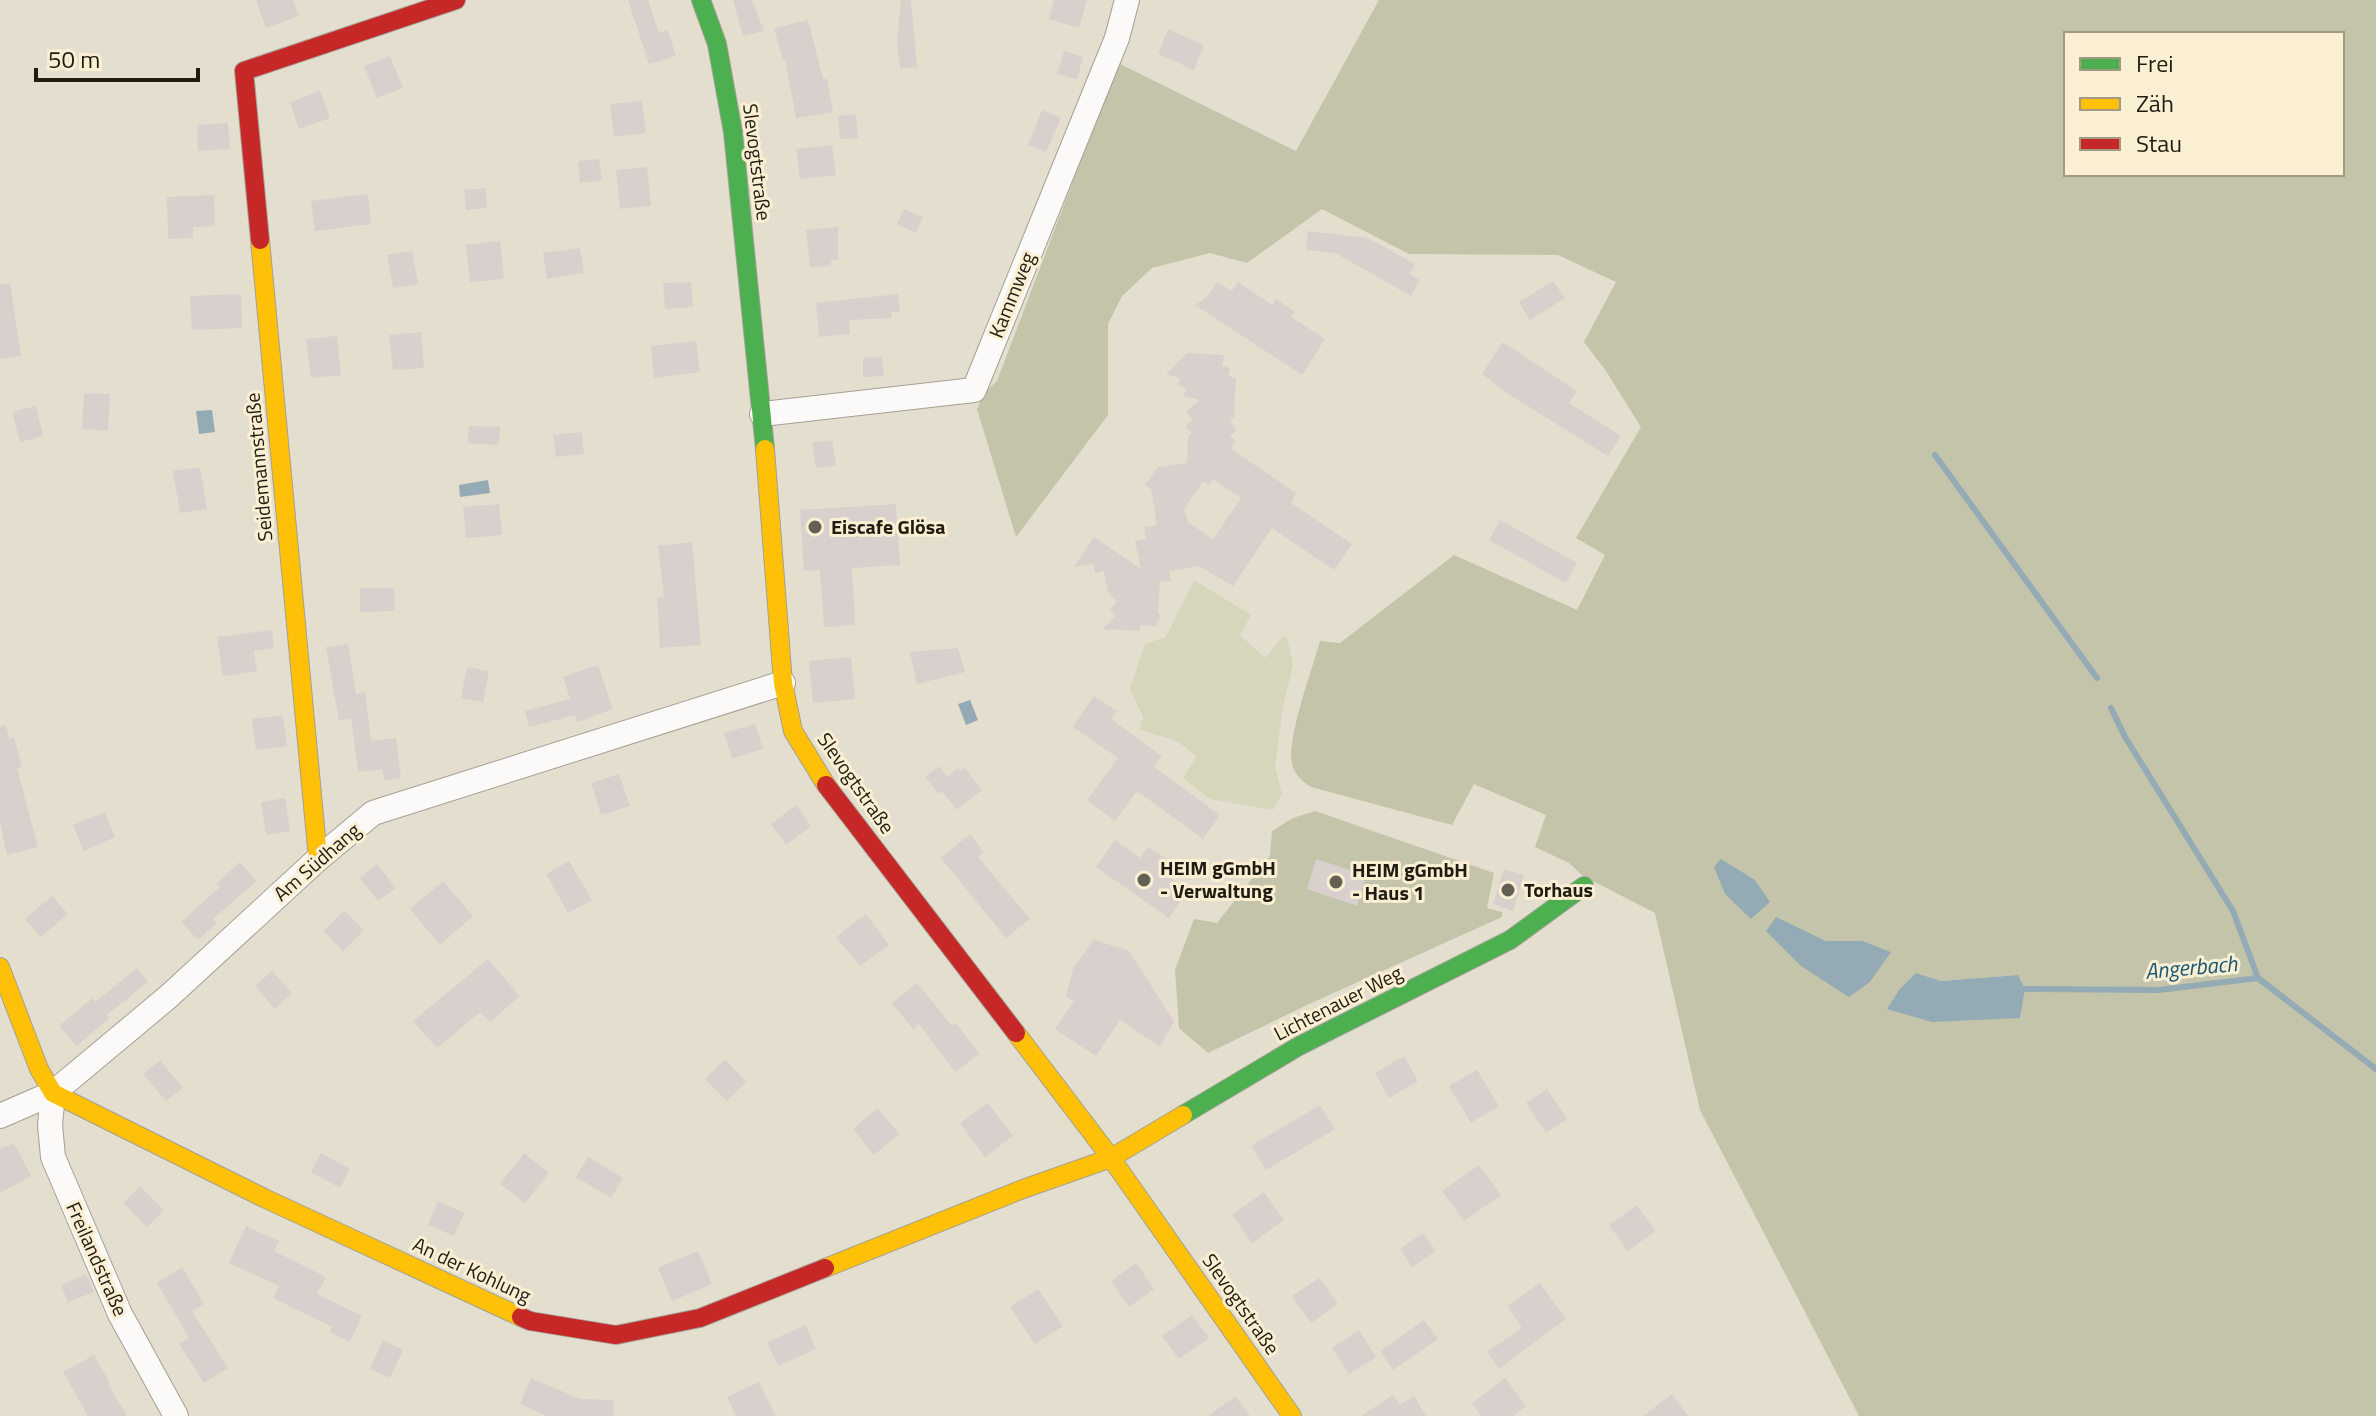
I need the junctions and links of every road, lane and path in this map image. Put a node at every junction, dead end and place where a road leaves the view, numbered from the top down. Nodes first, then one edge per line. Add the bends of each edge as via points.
1 (456, 0) edge
2 (701, 0) edge
3 (1127, 0) edge
4 (762, 414) junction
5 (783, 683) junction
6 (318, 859) junction
7 (1584, 886) dead end
8 (0, 967) edge
9 (53, 1093) junction
10 (0, 1116) edge
11 (1111, 1158) junction
12 (176, 1416) edge
13 (1292, 1416) edge

1 - 6 street, Seidemannstraße via 244,71
2 - 4 street, Slevogtstraße via 717,44 733,132
3 - 4 street, Kammweg via 1117,38 974,390
4 - 5 street, Slevogtstraße
5 - 6 street, Am Südhang via 373,813
5 - 11 street, Slevogtstraße via 793,731 824,782
6 - 9 street, Am Südhang via 168,997
7 - 11 street, Lichtenauer Weg via 1510,940 1299,1046
8 - 9 street
9 - 10 street, Am Südhang
9 - 11 street, An der Kohlung via 530,1321 616,1335 700,1318
9 - 12 street, Freilandstraße via 53,1157 120,1314
11 - 13 street, Slevogtstraße

